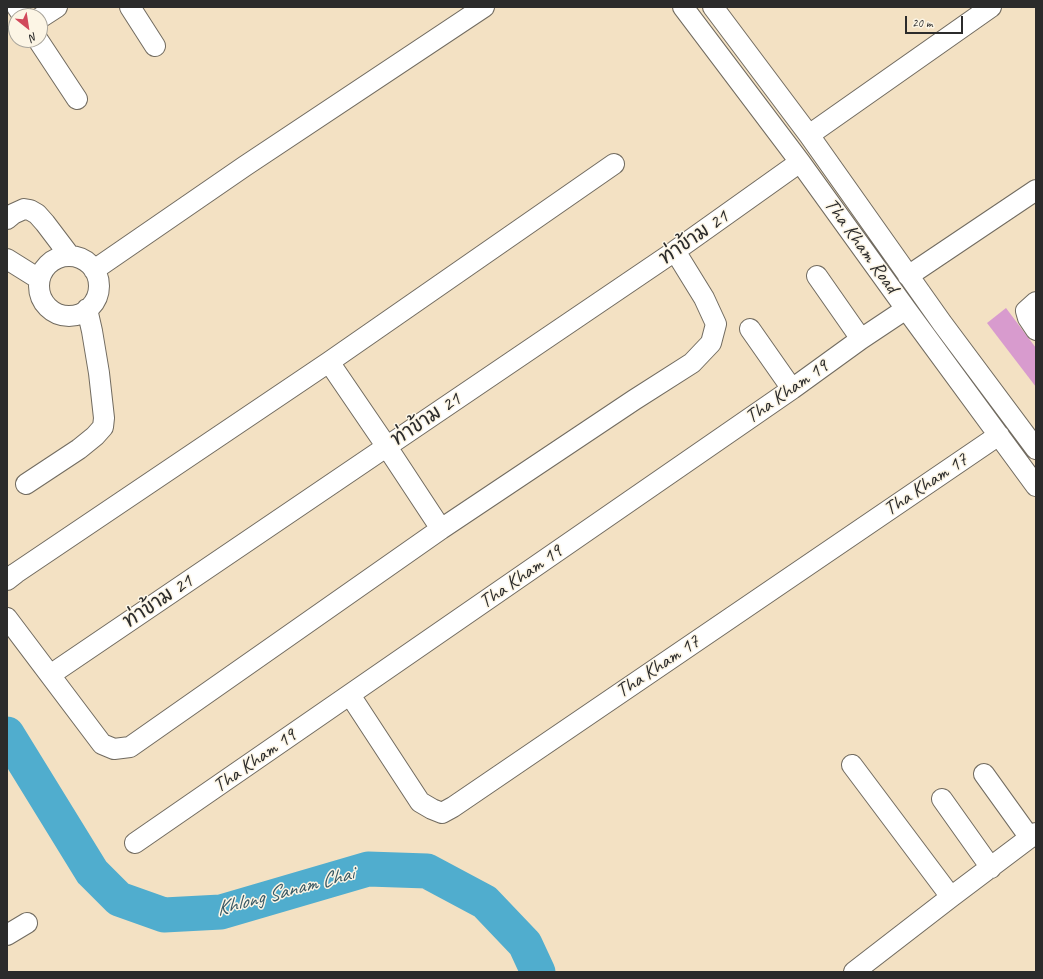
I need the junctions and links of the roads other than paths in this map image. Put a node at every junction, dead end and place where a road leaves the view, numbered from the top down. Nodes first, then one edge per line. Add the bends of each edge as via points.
1 (57, 7) edge
2 (130, 7) edge
3 (484, 7) edge
4 (683, 7) edge
5 (991, 7) edge
6 (716, 8) edge
7 (48, 13) edge
8 (154, 46) dead end
9 (43, 48) edge
10 (77, 98) dead end
11 (808, 136) junction
12 (800, 162) junction
13 (614, 164) dead end
14 (1036, 190) edge
15 (7, 218) edge
16 (675, 251) junction
17 (70, 256) junction
18 (7, 259) edge
19 (94, 270) junction
20 (817, 276) dead end
21 (908, 276) junction
22 (39, 279) junction
23 (1036, 302) edge
24 (87, 309) junction
25 (906, 309) junction
26 (750, 329) dead end
27 (1036, 330) edge
28 (861, 339) junction
29 (329, 362) junction
30 (792, 389) junction
31 (999, 435) junction
32 (387, 446) junction
33 (1036, 449) edge
34 (26, 484) dead end
35 (1036, 486) edge
36 (441, 529) junction
37 (7, 580) edge
38 (7, 618) edge
39 (50, 675) junction
40 (350, 696) junction
41 (852, 765) dead end
42 (984, 774) dead end
43 (942, 799) dead end
44 (1033, 836) edge
45 (135, 844) dead end
46 (990, 868) junction
47 (951, 897) junction
48 (27, 923) dead end
49 (7, 935) edge
50 (854, 972) edge

1 - 7 street
2 - 8 street
3 - 19 street
4 - 12 street, Tha Kham Road
5 - 11 street
6 - 11 street, Tha Kham Road
9 - 10 street
11 - 21 street, Tha Kham Road
12 - 16 street, ท่าข้าม 21
12 - 25 street, Tha Kham Road
13 - 29 street
14 - 21 street
15 - 17 street via 24,209 37,214
16 - 32 street, ท่าข้าม 21
16 - 36 street via 704,298 716,324 711,343 692,363
17 - 19 street via 84,260
17 - 22 street via 62,256 47,265
18 - 22 street
19 - 24 street via 99,287 97,296
20 - 28 street
21 - 33 street, Tha Kham Road
22 - 24 street via 42,300 57,314 67,316
23 - 27 street via 1026,311
24 - 34 street via 99,373 103,427 79,449
25 - 28 street, Tha Kham 19
25 - 31 street, Tha Kham Road
26 - 30 street
28 - 30 street, Tha Kham 19
29 - 32 street
29 - 37 street
30 - 40 street, Tha Kham 19
31 - 35 street, Tha Kham Road
31 - 40 street, Tha Kham 17 via 442,813 420,802
32 - 36 street
32 - 39 street, ท่าข้าม 21
36 - 39 street via 130,747 114,749 102,744
38 - 39 street
40 - 45 street, Tha Kham 19
41 - 47 street
42 - 44 street
43 - 46 street
44 - 46 street
46 - 47 street
47 - 50 street
48 - 49 street

